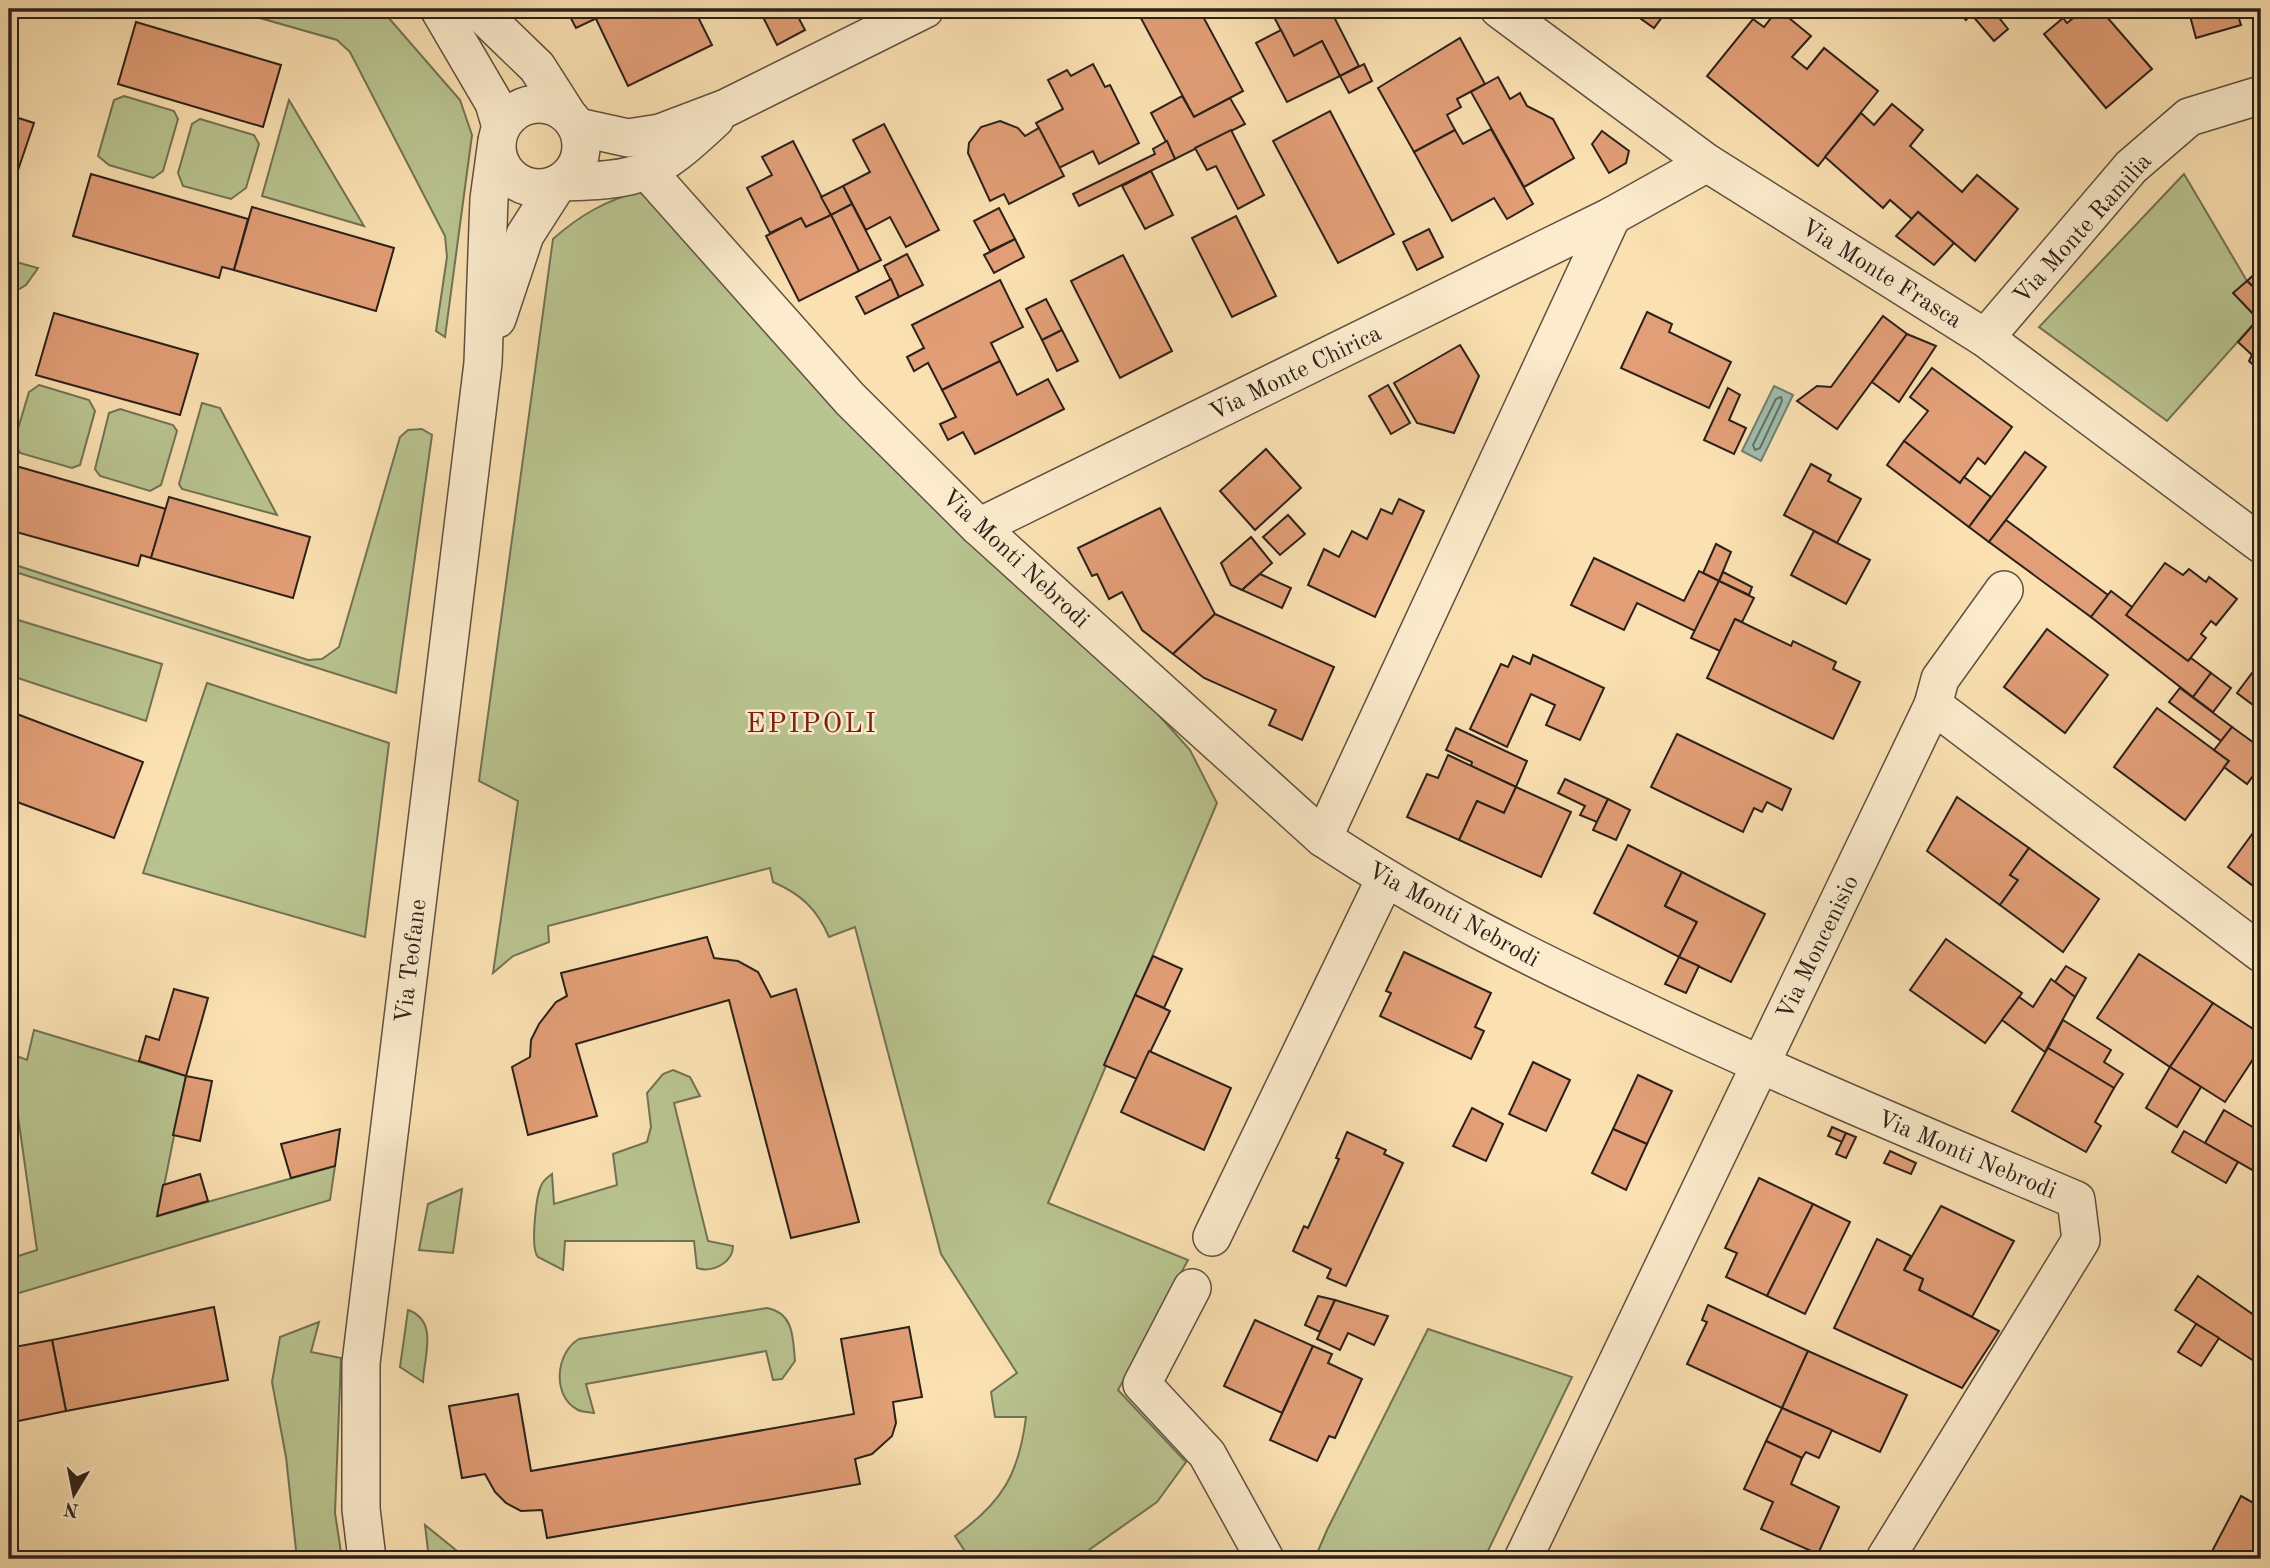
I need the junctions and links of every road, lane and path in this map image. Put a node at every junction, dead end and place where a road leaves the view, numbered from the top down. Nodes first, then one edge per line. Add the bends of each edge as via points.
1 (439, 9) edge
2 (477, 9) edge
3 (925, 9) edge
4 (1499, 9) edge
5 (2261, 95) edge
6 (726, 108) junction
7 (572, 120) junction
8 (499, 134) junction
9 (1707, 163) junction
10 (648, 172) junction
11 (559, 183) junction
12 (1612, 216) junction
13 (1985, 338) junction
14 (483, 363) junction
15 (979, 527) junction
16 (2261, 544) edge
17 (2004, 590) dead end
18 (1933, 705) junction
19 (1323, 838) junction
20 (1385, 879) junction
21 (2261, 953) edge
22 (1761, 1066) junction
23 (1212, 1237) dead end
24 (1192, 1288) dead end
25 (367, 1559) edge
26 (1265, 1559) edge
27 (1523, 1559) edge
28 (1885, 1559) edge

1 - 8 street via 494,103
2 - 7 street via 537,67
3 - 6 street
4 - 9 street, Via Monte Frasca
5 - 13 street, Via Monte Ramilia via 2189,117 2131,167
6 - 7 street via 660,133 628,138
6 - 10 street via 678,153
7 - 8 street via 556,106 531,104 508,116
7 - 11 street via 582,152 571,174
8 - 11 street via 497,154 509,176 532,188
8 - 14 street via 489,199
9 - 12 street, Via Monte Chirica
9 - 13 street, Via Monte Frasca
10 - 11 street via 619,180
10 - 15 street, Via Monti Nebrodi via 850,399
11 - 14 street via 525,235
12 - 15 street, Via Monte Chirica
12 - 19 street
13 - 16 street, Via Monte Frasca
14 - 25 street, Via Teofane via 361,1363 361,1509
15 - 19 street, Via Monti Nebrodi
17 - 18 street, Via Moncenisio via 1940,679
18 - 21 street
18 - 22 street, Via Moncenisio
19 - 20 street, Via Monti Nebrodi
20 - 22 street, Via Monti Nebrodi via 1546,965
20 - 23 street
22 - 27 street, Via Moncenisio
22 - 28 street, Via Monti Nebrodi via 2076,1200 2081,1240
24 - 26 street via 1142,1384 1208,1454

